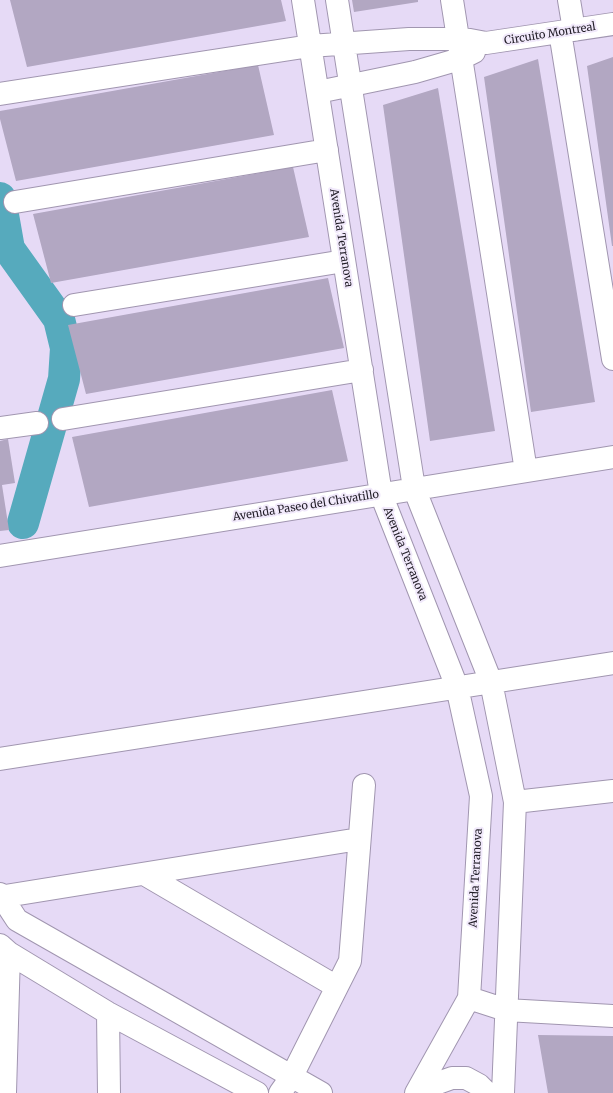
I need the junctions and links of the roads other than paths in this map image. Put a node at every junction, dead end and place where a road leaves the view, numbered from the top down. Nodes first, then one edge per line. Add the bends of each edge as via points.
1 (303, 0) edge
2 (337, 0) edge
3 (452, 0) edge
4 (569, 0) edge
5 (613, 24) edge
6 (567, 31) junction
7 (344, 44) junction
8 (310, 46) junction
9 (459, 49) junction
10 (350, 86) junction
11 (318, 92) junction
12 (0, 94) edge
13 (327, 150) junction
14 (15, 202) dead end
15 (344, 261) junction
16 (74, 305) dead end
17 (613, 359) edge
18 (362, 370) junction
19 (63, 420) dead end
20 (37, 422) dead end
21 (0, 428) edge
22 (613, 457) edge
23 (526, 471) junction
24 (414, 488) junction
25 (381, 494) junction
26 (0, 556) edge
27 (613, 663) edge
28 (491, 682) junction
29 (458, 687) junction
30 (0, 758) edge
31 (364, 785) dead end
32 (613, 791) edge
33 (515, 802) junction
34 (359, 839) junction
35 (144, 874) junction
36 (1, 896) edge
37 (5, 949) edge
38 (337, 987) junction
39 (469, 998) junction
40 (506, 1010) junction
41 (108, 1013) junction
42 (613, 1016) edge
43 (286, 1085) edge
44 (5, 1093) edge
45 (109, 1093) edge
46 (257, 1093) edge
47 (321, 1093) edge
48 (416, 1093) edge
49 (420, 1093) edge
50 (487, 1093) edge
51 (502, 1093) edge

1 - 8 street, Avenida Terranova
2 - 7 street
3 - 9 street
4 - 6 street
5 - 6 street, Circuito Montreal
6 - 9 street, Circuito Montreal
6 - 17 street
7 - 8 street
7 - 9 street via 409,39
7 - 10 street
8 - 11 street, Avenida Terranova
8 - 12 street
9 - 10 street, Circuito Montreal via 415,72
9 - 23 street
10 - 11 street, Circuito Montreal
10 - 24 street
11 - 13 street, Avenida Terranova
13 - 14 street
13 - 15 street, Avenida Terranova
15 - 16 street
15 - 18 street, Avenida Terranova
18 - 19 street
18 - 25 street, Avenida Terranova
20 - 21 street
22 - 23 street, Avenida Paseo del Chivatillo
23 - 24 street, Avenida Paseo del Chivatillo
24 - 25 street, Avenida Paseo del Chivatillo
24 - 28 street
25 - 26 street, Avenida Paseo del Chivatillo
25 - 29 street, Avenida Terranova
27 - 28 street
28 - 29 street
28 - 33 street
29 - 30 street
29 - 39 street, Avenida Terranova via 481,796
31 - 34 street
32 - 33 street
33 - 40 street
34 - 35 street
34 - 38 street via 350,961
35 - 36 street
35 - 38 street
36 - 43 street via 17,920
37 - 41 street
37 - 44 street
38 - 43 street
39 - 40 street
39 - 48 street, Avenida Terranova
40 - 42 street
40 - 51 street
41 - 45 street
41 - 46 street
43 - 47 street
49 - 50 street via 452,1078 466,1078

